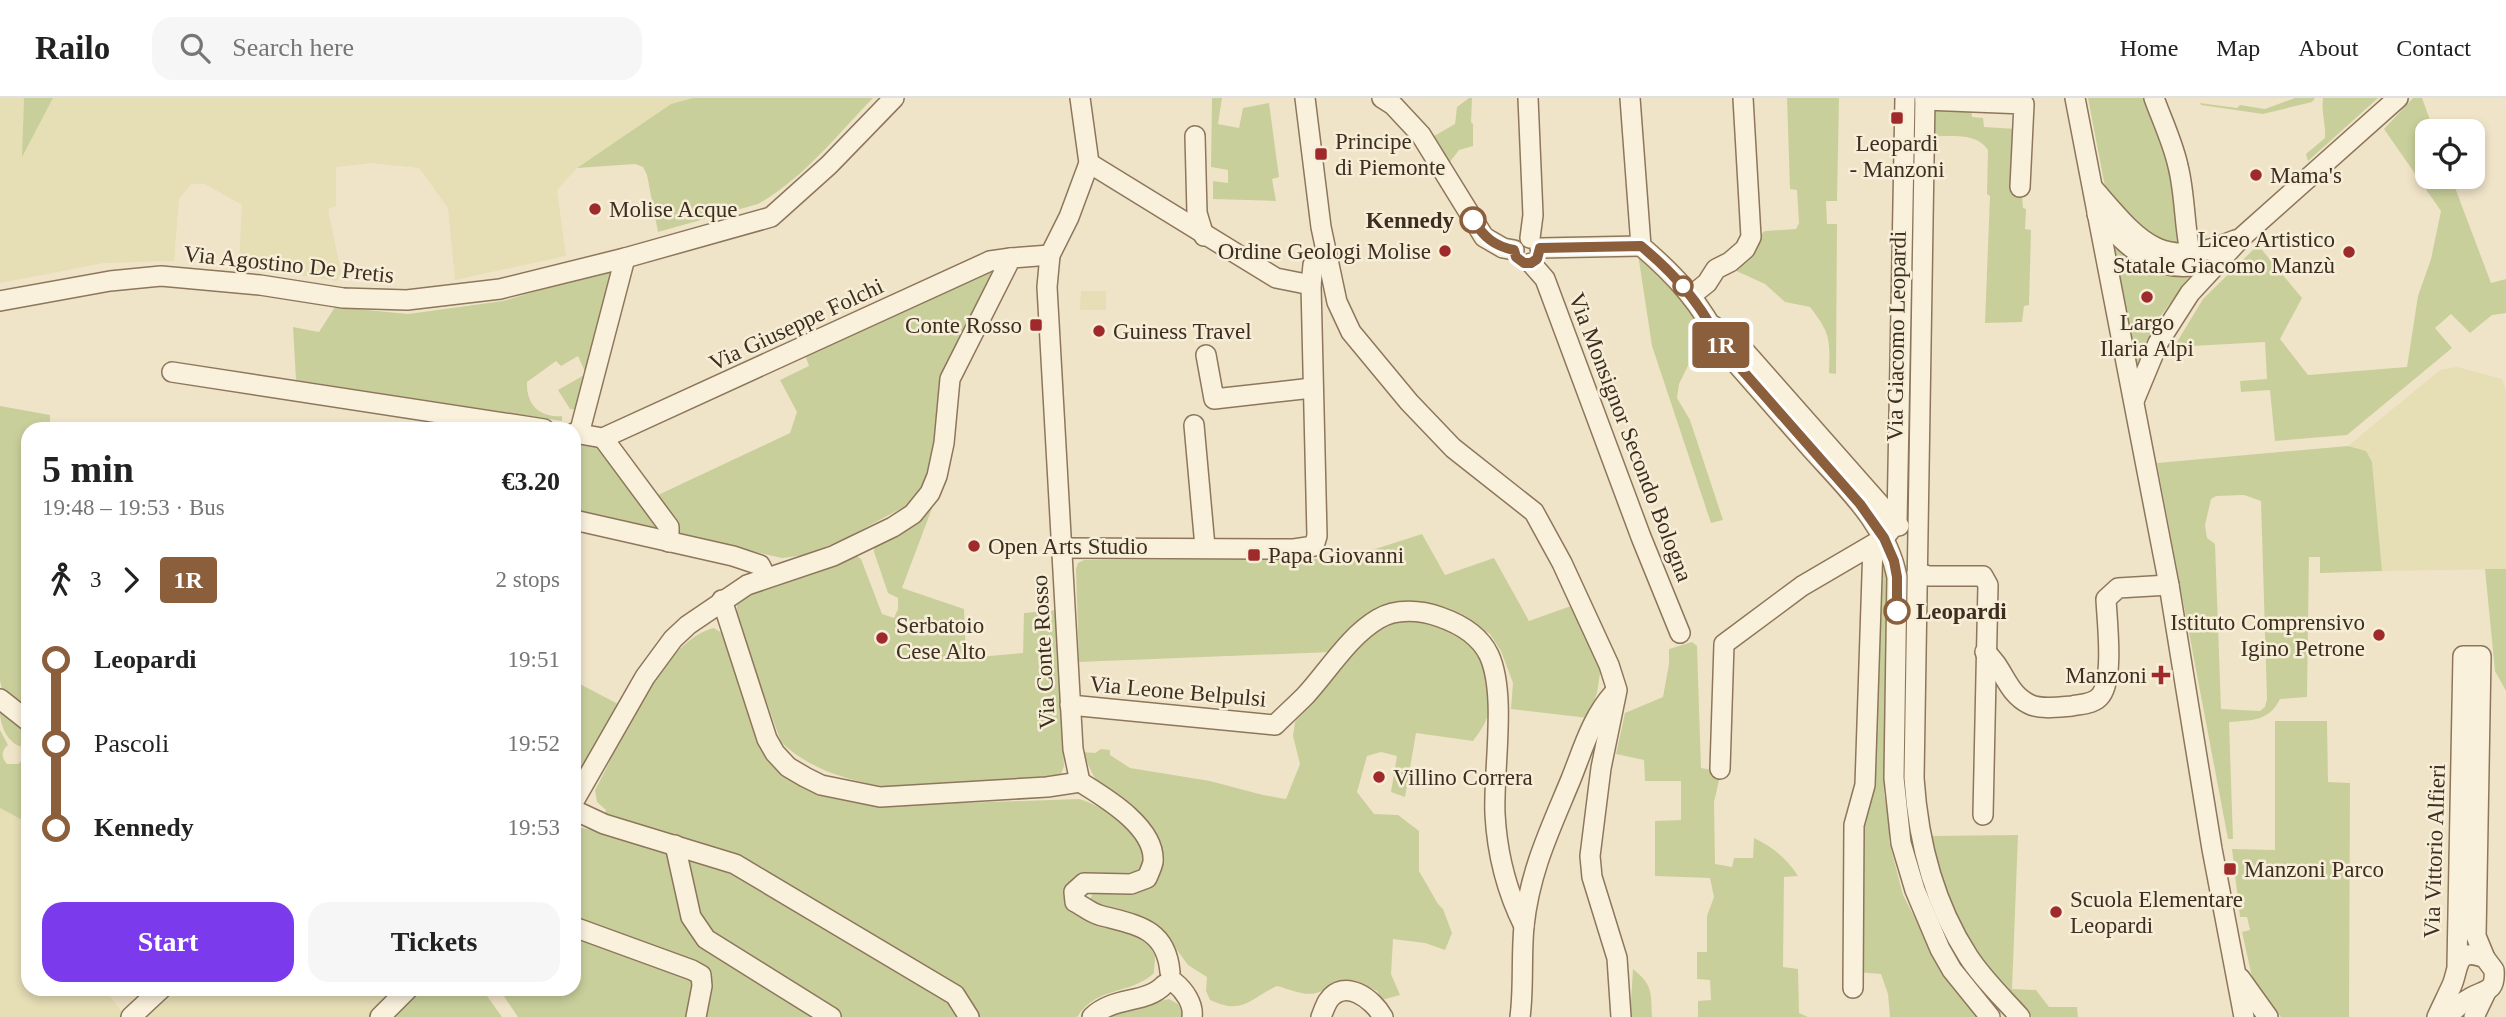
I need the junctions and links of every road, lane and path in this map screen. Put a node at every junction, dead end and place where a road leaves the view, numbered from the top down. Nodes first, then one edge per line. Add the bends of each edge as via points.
1 (894, 98) edge
2 (1080, 98) edge
3 (1305, 98) edge
4 (1382, 98) edge
5 (1528, 98) edge
6 (1630, 98) edge
7 (1743, 98) edge
8 (1905, 98) edge
9 (2075, 98) edge
10 (2154, 98) edge
11 (2398, 98) edge
12 (1925, 99) edge
13 (1904, 132) junction
14 (1924, 132) junction
15 (1195, 136) dead end
16 (1089, 163) junction
17 (2091, 186) junction
18 (2020, 187) dead end
19 (1903, 205) junction
20 (1923, 205) junction
21 (2097, 214) junction
22 (1204, 236) junction
23 (2242, 237) junction
24 (1641, 246) junction
25 (1529, 250) junction
26 (1050, 255) junction
27 (1327, 255) junction
28 (625, 258) junction
29 (1012, 258) junction
30 (2191, 260) junction
31 (2220, 260) junction
32 (1311, 285) junction
33 (1692, 295) junction
34 (0, 301) edge
35 (1901, 310) junction
36 (1921, 310) junction
37 (1712, 325) junction
38 (1206, 355) dead end
39 (173, 372) dead end
40 (1312, 388) junction
41 (2134, 401) junction
42 (498, 422) edge
43 (580, 422) edge
44 (1194, 425) dead end
45 (581, 435) edge
46 (603, 438) junction
47 (581, 522) edge
48 (1897, 522) junction
49 (669, 542) junction
50 (1879, 542) junction
51 (1205, 547) junction
52 (1063, 548) junction
53 (1917, 573) junction
54 (766, 577) junction
55 (2169, 585) junction
56 (722, 600) junction
57 (1680, 633) dead end
58 (1985, 652) junction
59 (1616, 690) junction
60 (0, 699) edge
61 (1070, 705) junction
62 (21, 716) edge
63 (1720, 769) dead end
64 (1904, 778) junction
65 (1080, 782) junction
66 (581, 789) edge
67 (581, 813) edge
68 (1983, 814) dead end
69 (675, 845) junction
70 (1524, 926) junction
71 (581, 930) edge
72 (2494, 963) edge
73 (2233, 968) junction
74 (1984, 976) junction
75 (1169, 980) junction
76 (1853, 988) dead end
77 (1967, 990) junction
78 (2470, 995) edge
79 (153, 996) edge
80 (401, 996) edge
81 (131, 1017) edge
82 (380, 1017) edge
83 (696, 1017) edge
84 (831, 1017) edge
85 (970, 1017) edge
86 (1092, 1017) edge
87 (1192, 1017) edge
88 (1321, 1017) edge
89 (1383, 1017) edge
90 (1520, 1017) edge
91 (1621, 1017) edge
92 (1990, 1017) edge
93 (2020, 1017) edge
94 (2244, 1017) edge
95 (2267, 1017) edge
96 (2437, 1017) edge

1 - 28 street, Via Agostino De Pretis via 771,218
2 - 16 street, Via Conte Rosso
3 - 27 street
4 - 25 street via 1421,135 1484,237 1503,248
5 - 25 street via 1533,215
6 - 24 street
7 - 33 street via 1751,237 1745,249 1716,269
8 - 13 street, Via Giacomo Leopardi
9 - 17 street
10 - 30 street via 2178,166
11 - 23 street
12 - 14 street, Via Giacomo Leopardi
12 - 18 street, Via Giacomo Leopardi via 2024,104
13 - 14 street
13 - 19 street, Via Giacomo Leopardi
14 - 20 street, Via Giacomo Leopardi
15 - 22 street via 1197,213
16 - 22 street
16 - 26 street, Via Conte Rosso
17 - 21 street
17 - 30 street via 2142,240
19 - 20 street
19 - 35 street, Via Giacomo Leopardi
20 - 36 street, Via Giacomo Leopardi
21 - 30 street via 2131,248 2160,265 2176,267
21 - 41 street
22 - 32 street via 1276,278
23 - 30 street
23 - 31 street
24 - 25 street
24 - 33 street, Via Giacomo Leopardi
25 - 57 street, Via Monsignor Secondo Bologna via 1545,279
26 - 29 street, Via Giuseppe Folchi
26 - 52 street, Via Conte Rosso via 1046,288
27 - 32 street via 1313,265
27 - 59 street via 1337,302 1351,332 1453,448 1534,512 1599,643
28 - 34 street, Via Agostino De Pretis via 500,289 407,300 343,298 161,276
28 - 43 street
29 - 46 street, Via Giuseppe Folchi via 990,261
29 - 54 street via 950,379 944,443 930,493 913,514 893,527 833,556
30 - 31 street
31 - 41 street via 2175,314
32 - 40 street
33 - 37 street, Via Giacomo Leopardi
35 - 36 street
35 - 48 street, Via Giacomo Leopardi
36 - 53 street, Via Giacomo Leopardi
37 - 48 street via 1734,339
37 - 50 street, Via Giacomo Leopardi via 1721,346 1860,504
38 - 40 street via 1214,399
39 - 42 street
40 - 51 street via 1314,546
41 - 55 street
44 - 51 street
45 - 46 street
46 - 49 street via 669,527
47 - 49 street
48 - 50 street
48 - 53 street, Via Giacomo Leopardi
49 - 54 street via 760,565
50 - 63 street via 1802,586 1724,643
50 - 64 street, Via Giacomo Leopardi via 1894,561 1897,577
50 - 76 street via 1865,785 1854,825
51 - 52 street
52 - 61 street, Via Conte Rosso
53 - 58 street via 1983,576 1988,585
53 - 64 street, Via Giacomo Leopardi
54 - 56 street
55 - 58 street via 2118,588 2106,599 2106,684 2100,697 2088,703 2057,708 2030,705 2010,690 1995,660
55 - 73 street
56 - 65 street via 767,739 788,767 805,777 821,785 880,797 1047,788
56 - 66 street via 673,639 652,667
58 - 68 street
59 - 70 street via 1594,721 1538,855
59 - 91 street via 1590,856 1617,958
60 - 62 street
61 - 65 street, Via Conte Rosso
61 - 70 street, Via Leone Belpulsi via 1275,725 1379,618 1410,611 1453,621 1479,641 1495,674 1495,814 1513,903
64 - 74 street, Via Giacomo Leopardi via 1935,888 1968,956
64 - 77 street, Via Giacomo Leopardi via 1901,843 1911,881 1940,949
65 - 75 street via 1137,824 1153,862 1147,878 1131,884 1084,883 1074,892 1075,902 1097,915 1146,929 1169,960
67 - 69 street
69 - 84 street via 691,917 706,939
69 - 85 street via 735,864 955,995
70 - 90 street
71 - 83 street via 701,975
72 - 78 street, Via Vittorio Alfieri via 2494,974
72 - 78 street via 2469,956
72 - 78 street, Via Vittorio Alfieri via 2476,936 2471,739
73 - 94 street
73 - 95 street
74 - 77 street
74 - 93 street, Via Giacomo Leopardi
75 - 86 street via 1153,993 1105,1006
75 - 87 street via 1181,988 1193,1008
77 - 92 street, Via Giacomo Leopardi
78 - 96 street
79 - 81 street
80 - 82 street
88 - 89 street via 1327,1002 1343,991 1368,999

